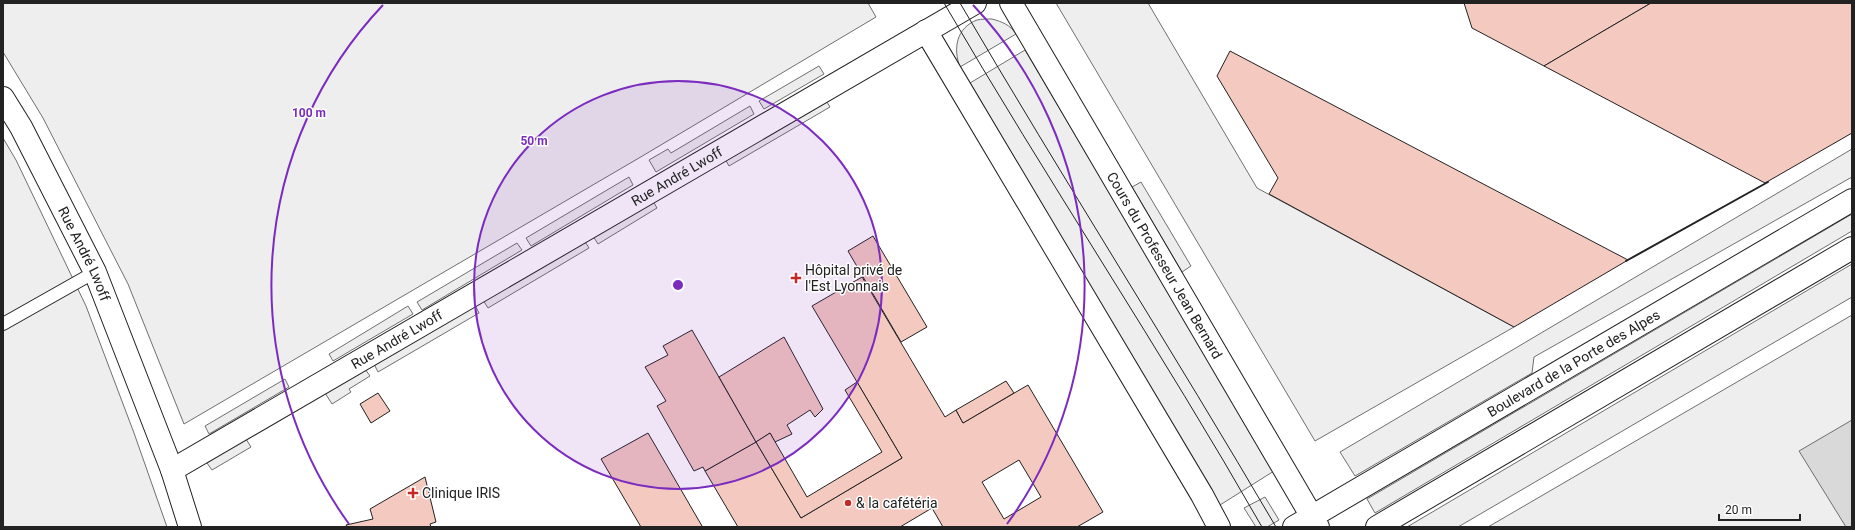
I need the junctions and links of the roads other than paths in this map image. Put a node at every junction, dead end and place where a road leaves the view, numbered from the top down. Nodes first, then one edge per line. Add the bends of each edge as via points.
1 (975, 3) edge
2 (1011, 3) edge
3 (926, 31) junction
4 (3, 98) edge
5 (1852, 200) edge
6 (1852, 248) edge
7 (95, 272) junction
8 (3, 324) edge
9 (172, 470) junction
10 (1308, 524) edge
11 (190, 527) edge
12 (1219, 527) edge
13 (1377, 527) edge

1 - 3 street, Rue André Lwoff
2 - 10 street, Cours du Professeur Jean Bernard
3 - 9 street, Rue André Lwoff
3 - 12 street
4 - 7 street, Rue André Lwoff via 21,127
5 - 10 street, Boulevard de la Porte des Alpes
6 - 13 street
7 - 8 lane
7 - 9 street, Rue André Lwoff
9 - 11 street

